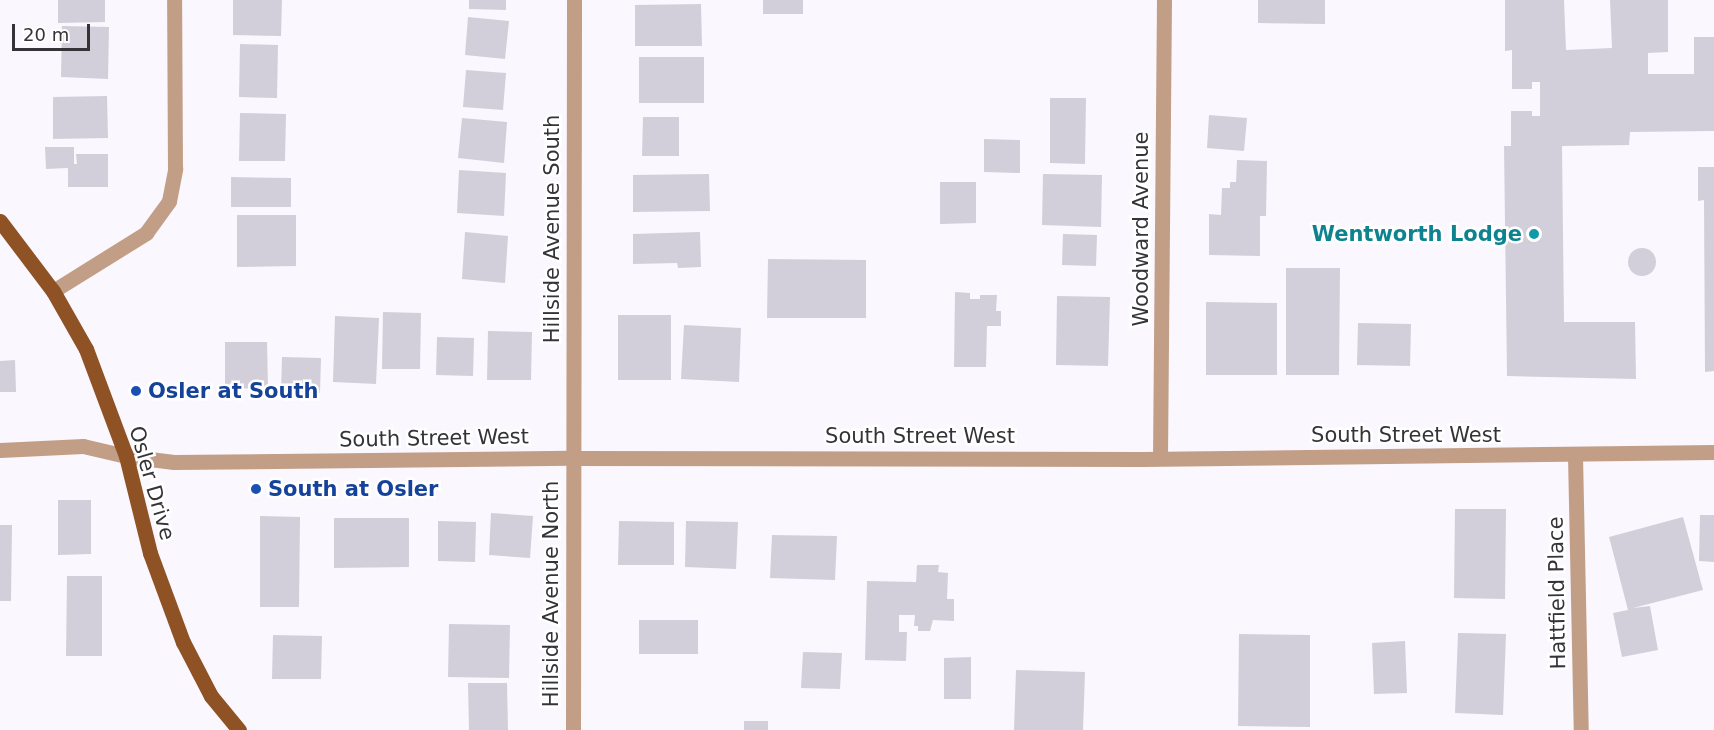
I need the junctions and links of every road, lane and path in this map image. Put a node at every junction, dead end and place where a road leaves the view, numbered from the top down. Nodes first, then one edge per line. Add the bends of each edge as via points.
1 (174, 0) edge
2 (574, 0) edge
3 (1164, 0) edge
4 (0, 221) edge
5 (53, 291) junction
6 (0, 450) edge
7 (1714, 452) edge
8 (1575, 455) junction
9 (126, 456) junction
10 (571, 458) junction
11 (1160, 458) junction
12 (239, 730) edge
13 (573, 730) edge
14 (1581, 730) edge

1 - 5 street via 175,169 169,201 146,233
2 - 10 street, Hillside Avenue South
3 - 11 street, Woodward Avenue
4 - 5 main road, Osler Drive
5 - 9 main road, Osler Drive via 86,349
6 - 9 street, South Street West via 83,446
7 - 8 street, South Street West
8 - 11 street, South Street West
8 - 14 street, Hattfield Place
9 - 10 street, South Street West via 174,462
9 - 12 main road, Osler Drive via 150,553 183,642 211,696
10 - 11 street, South Street West
10 - 13 street, Hillside Avenue North

